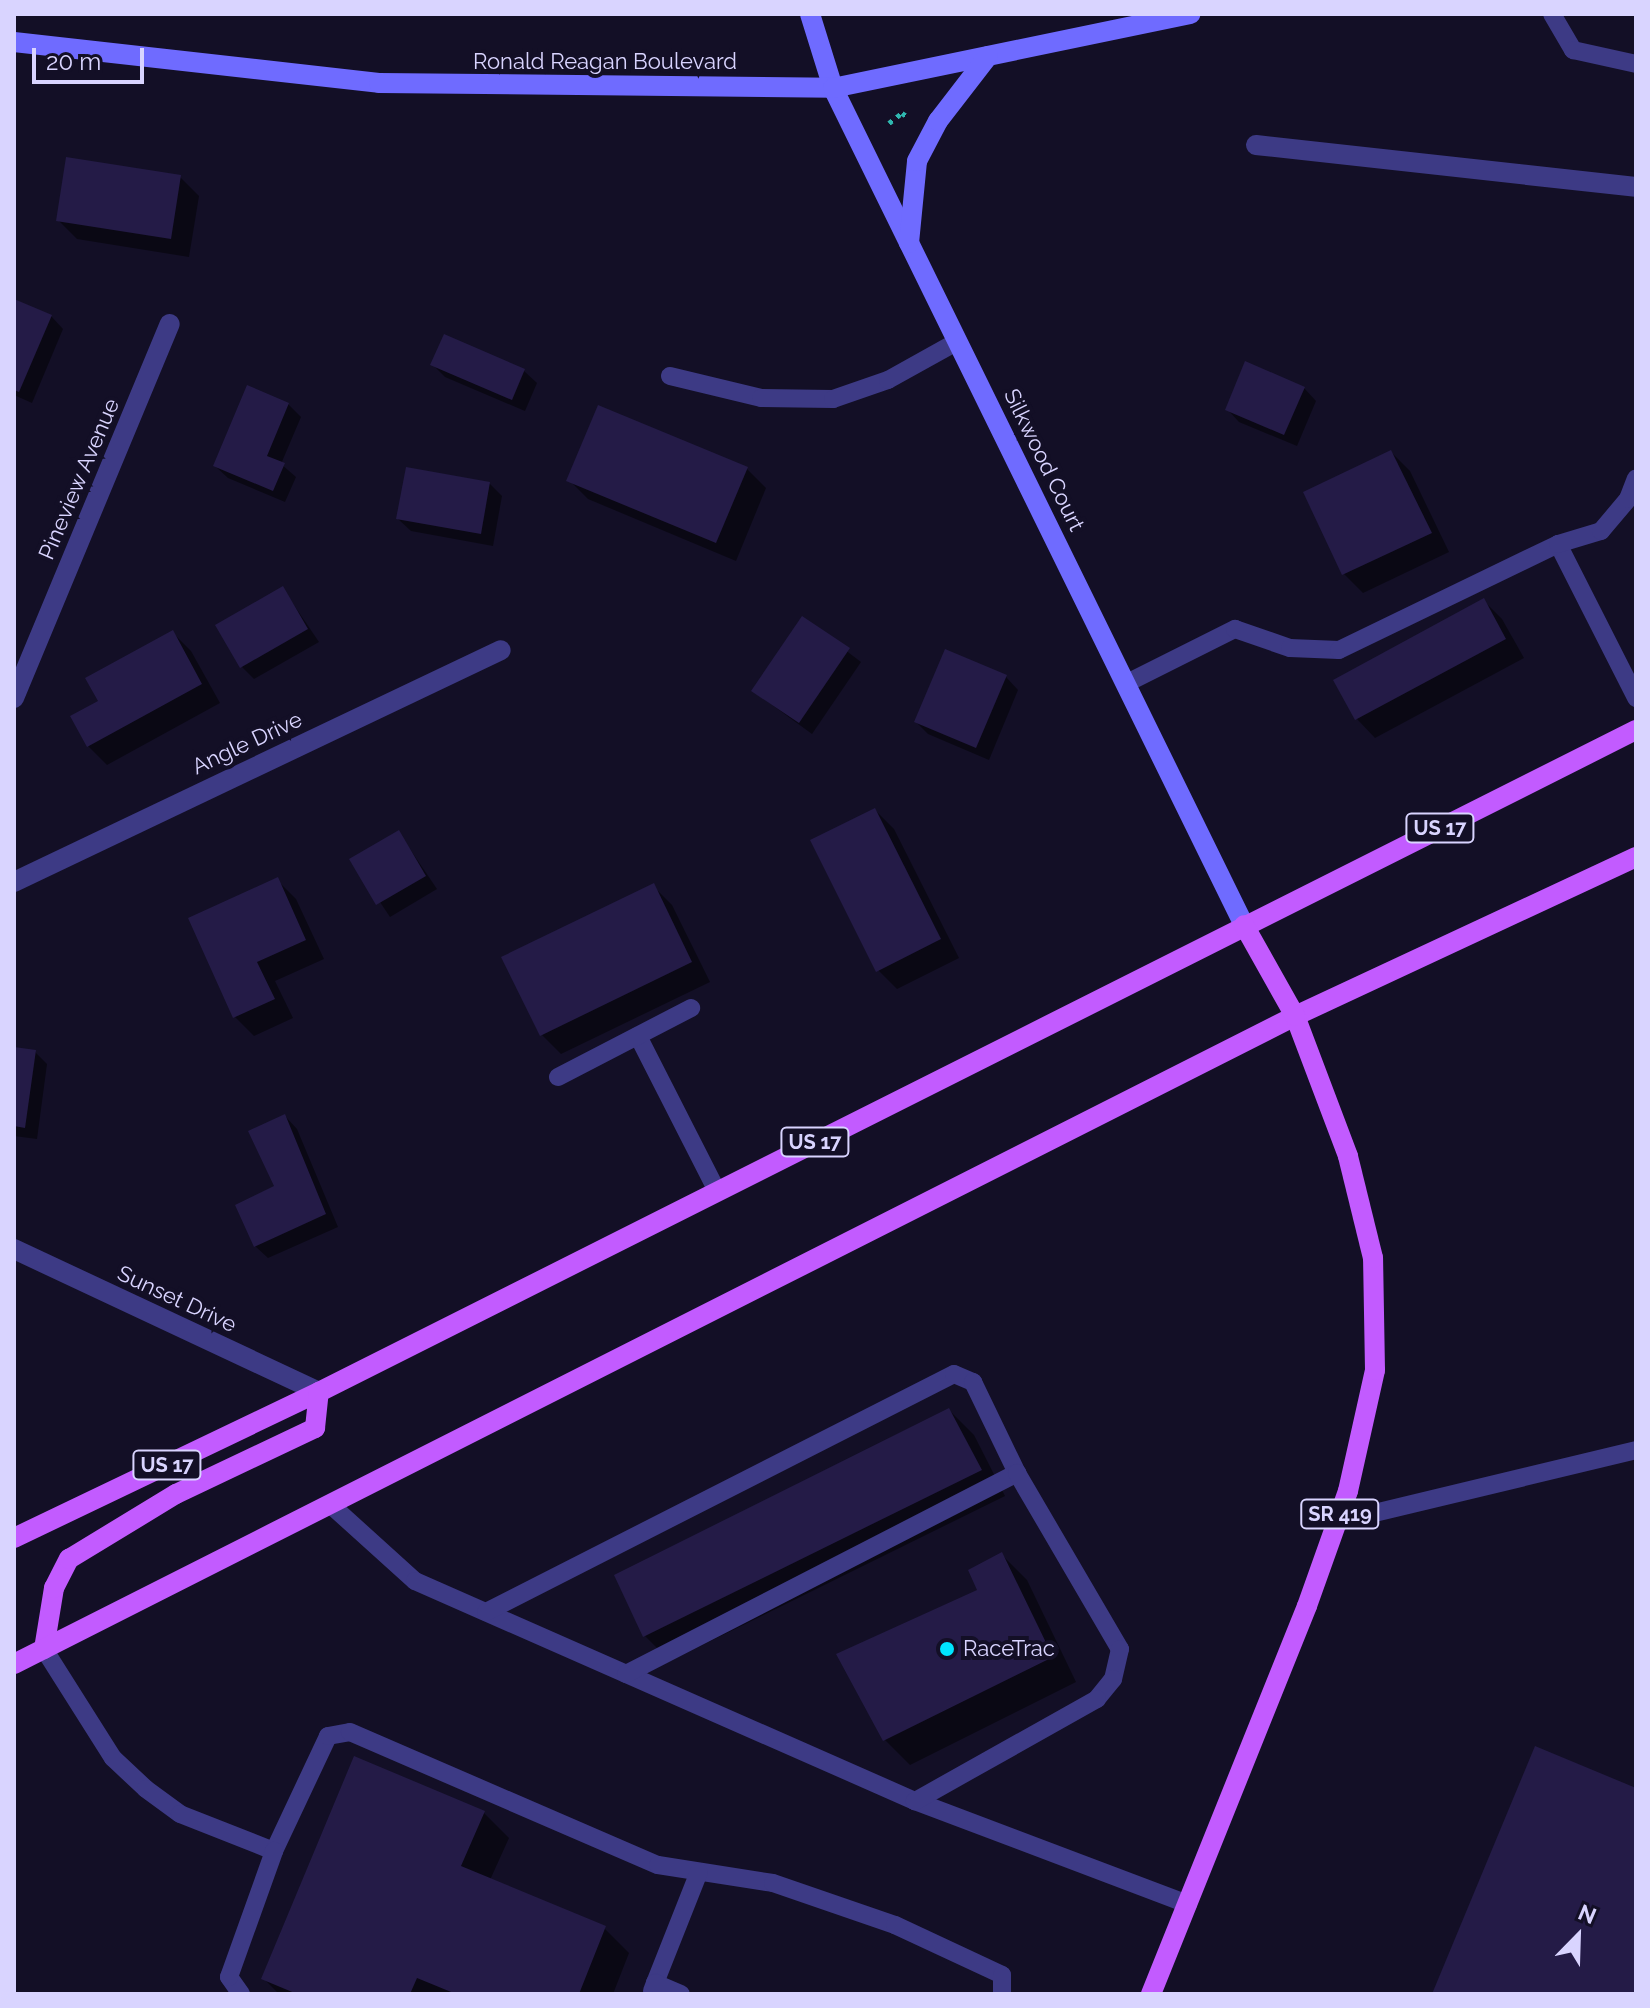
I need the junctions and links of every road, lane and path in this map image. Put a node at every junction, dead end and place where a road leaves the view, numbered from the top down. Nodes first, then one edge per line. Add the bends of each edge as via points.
1 (810, 14) edge
2 (1190, 14) edge
3 (1552, 14) edge
4 (14, 42) edge
5 (988, 56) junction
6 (1636, 64) edge
7 (833, 88) junction
8 (911, 120) dead end
9 (889, 123) dead end
10 (1256, 145) dead end
11 (1636, 187) edge
12 (909, 243) junction
13 (170, 324) dead end
14 (958, 341) junction
15 (670, 376) dead end
16 (1636, 478) edge
17 (1558, 544) junction
18 (501, 650) dead end
19 (1127, 683) junction
20 (14, 698) edge
21 (1636, 698) edge
22 (1636, 730) edge
23 (1636, 857) edge
24 (14, 882) edge
25 (1244, 925) junction
26 (691, 1008) dead end
27 (1295, 1016) junction
28 (638, 1036) junction
29 (558, 1077) dead end
30 (717, 1191) junction
31 (14, 1249) edge
32 (319, 1392) junction
33 (1636, 1450) edge
34 (1017, 1473) junction
35 (332, 1506) junction
36 (1337, 1522) junction
37 (14, 1538) edge
38 (486, 1612) junction
39 (44, 1649) junction
40 (14, 1664) edge
41 (626, 1674) junction
42 (915, 1801) junction
43 (274, 1851) junction
44 (699, 1872) junction
45 (1188, 1904) junction
46 (653, 1988) edge
47 (241, 1994) edge
48 (681, 1994) edge
49 (1002, 1994) edge
50 (1151, 1994) edge

1 - 7 main road, Silkwood Court
2 - 5 main road, Ronald Reagan Boulevard
3 - 6 lane via 1573,50
4 - 7 main road, Ronald Reagan Boulevard via 379,83
5 - 7 main road, Ronald Reagan Boulevard
5 - 12 main road via 938,121 917,161
7 - 12 main road, Silkwood Court
8 - 9 path via 902,113
10 - 11 street
12 - 14 main road, Silkwood Court
13 - 20 street, Pineview Avenue
14 - 15 lane via 888,380 833,399 761,398
14 - 19 main road, Silkwood Court
16 - 17 lane via 1628,499 1601,531
17 - 19 lane via 1339,650 1290,648 1235,629
17 - 21 lane
18 - 24 street, Angle Drive
19 - 25 main road, Silkwood Court
22 - 25 main road, US 17
23 - 27 main road
25 - 27 main road, SR 419
25 - 30 main road, US 17
26 - 28 lane
27 - 35 main road
27 - 36 main road, SR 419 via 1348,1156 1373,1258 1375,1370
28 - 29 lane
28 - 30 lane
30 - 32 main road, US 17
31 - 32 street, Sunset Drive
32 - 37 main road, US 17
32 - 39 main road via 315,1428 176,1494 69,1559 54,1588
33 - 36 lane
34 - 38 lane via 973,1382 954,1374
34 - 41 lane
34 - 42 lane via 1120,1649 1113,1679 1097,1699
35 - 38 lane via 415,1581
35 - 39 main road
36 - 45 main road, SR 419
38 - 41 lane
39 - 40 main road
39 - 43 lane via 113,1758 146,1789 180,1814
41 - 42 lane
42 - 45 lane
43 - 44 lane via 328,1736 350,1732 658,1865
43 - 47 lane via 229,1977
44 - 46 lane
44 - 49 lane via 773,1883 895,1925 1002,1975
45 - 50 main road, SR 419
46 - 48 lane

